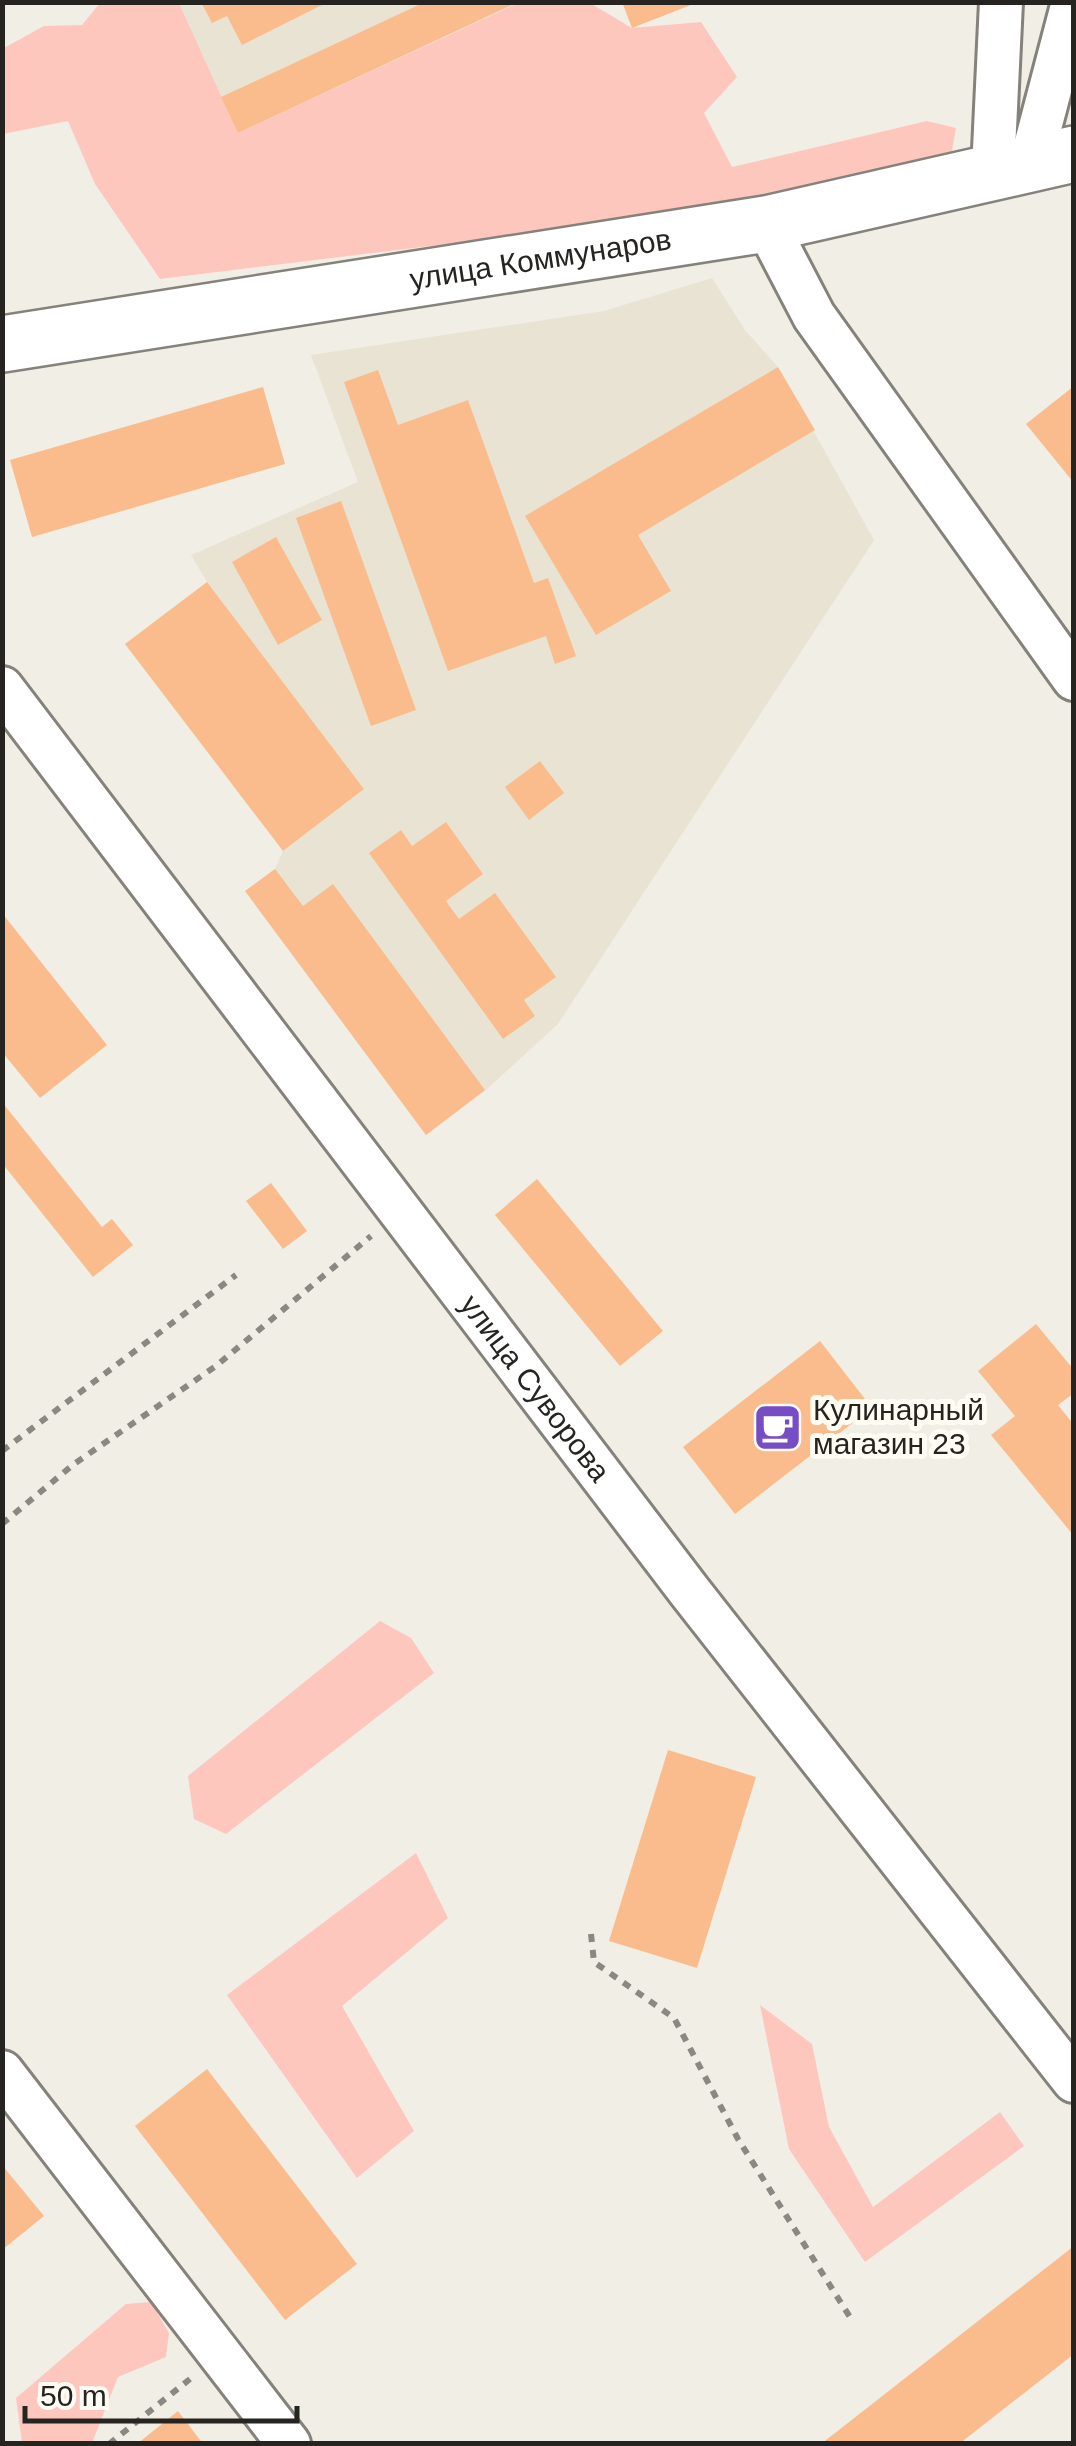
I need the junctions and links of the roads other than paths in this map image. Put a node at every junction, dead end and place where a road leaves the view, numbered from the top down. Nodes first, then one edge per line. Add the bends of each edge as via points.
1 (1001, 2) edge
2 (1073, 2) edge
3 (1032, 162) edge
4 (766, 224) junction
5 (2, 344) edge
6 (1074, 679) edge
7 (2, 688) edge
8 (2, 2072) edge
9 (1074, 2080) edge
10 (289, 2444) edge

1 - 3 street
2 - 3 street
3 - 4 main road, улица Коммунаров
4 - 5 main road, улица Коммунаров
4 - 6 street via 814,316
7 - 9 street, улица Суворова via 690,1592
8 - 10 street

